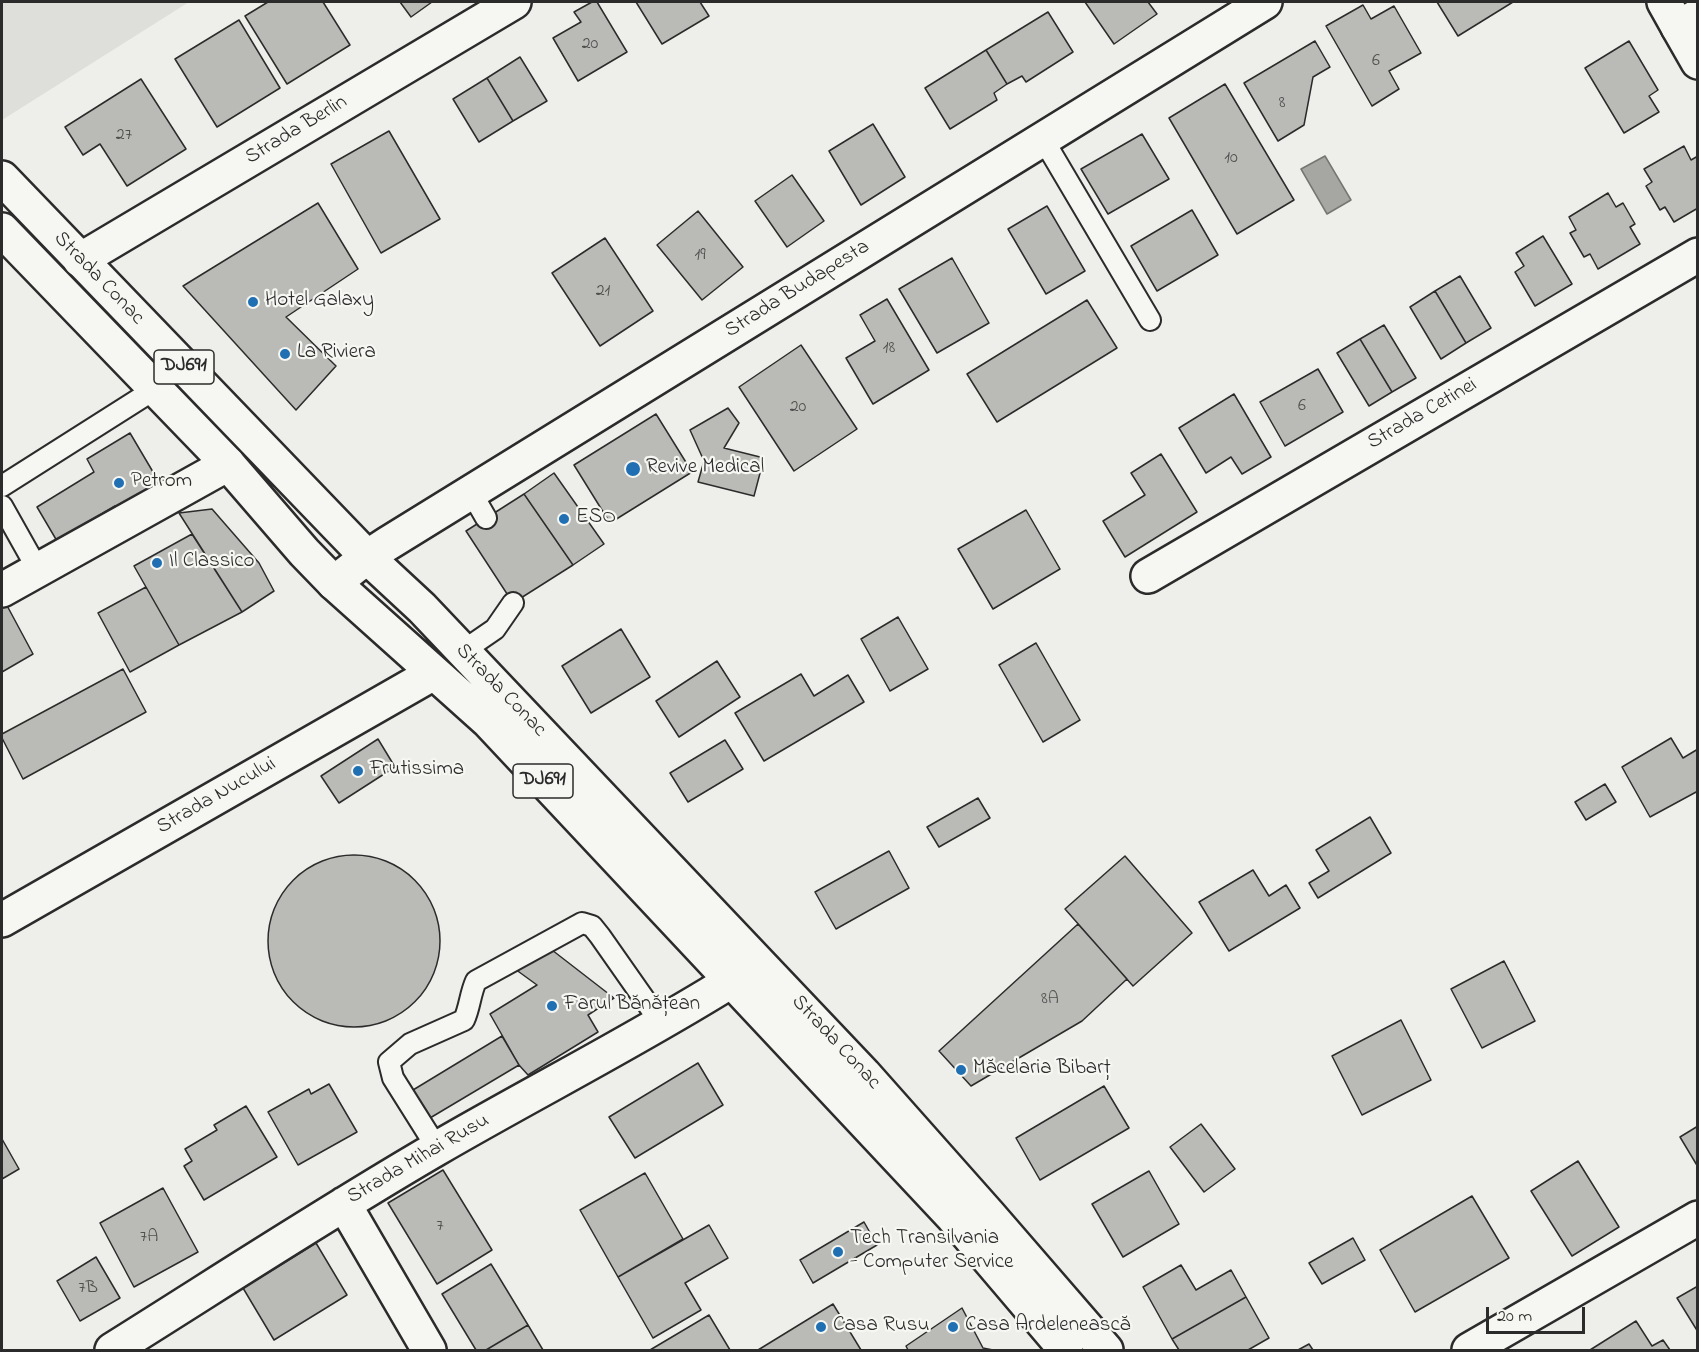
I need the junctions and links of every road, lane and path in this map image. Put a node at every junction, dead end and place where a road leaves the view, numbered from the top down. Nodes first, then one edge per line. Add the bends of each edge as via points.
1 (514, 2) edge
2 (1265, 2) edge
3 (1680, 15) edge
4 (1698, 62) edge
5 (1042, 139) junction
6 (2, 177) edge
7 (2, 230) edge
8 (1698, 255) edge
9 (80, 260) junction
10 (1150, 320) dead end
11 (155, 390) junction
12 (228, 464) junction
13 (2, 486) edge
14 (2, 506) edge
15 (367, 556) junction
16 (39, 570) junction
17 (1148, 576) dead end
18 (334, 583) junction
19 (2, 590) edge
20 (513, 603) dead end
21 (463, 651) junction
22 (432, 674) junction
23 (2, 920) edge
24 (731, 981) junction
25 (661, 1023) junction
26 (437, 1148) junction
27 (344, 1204) junction
28 (1698, 1218) edge
29 (112, 1350) edge
30 (429, 1350) edge
31 (1066, 1350) edge
32 (1106, 1350) edge
33 (1469, 1350) edge

1 - 9 street, Strada Berlin
2 - 5 street, Strada Budapesta
3 - 4 street
5 - 10 lane
5 - 15 street, Strada Budapesta via 478,505
6 - 9 street, Strada Conac / DJ691
7 - 11 street, Strada Conac / DJ691
8 - 17 street, Strada Cetinei
9 - 15 street, Strada Conac / DJ691
11 - 12 street, Strada Conac / DJ691
11 - 13 lane
12 - 16 street
12 - 18 street, Strada Conac / DJ691
14 - 16 lane
15 - 18 street, Strada Budapesta
15 - 21 street, Strada Conac / DJ691
16 - 19 street
18 - 22 street, Strada Conac / DJ691
20 - 21 lane via 495,629
21 - 32 street, Strada Conac / DJ691 via 864,1074
22 - 23 street, Strada Nucului
22 - 24 street, Strada Conac / DJ691 via 488,721
24 - 25 street, Strada Mihai Rusu
24 - 31 street, Strada Conac / DJ691 via 953,1216
25 - 26 street, Strada Mihai Rusu
25 - 26 lane via 600,936 592,926 582,923 476,981 464,1020 410,1044 389,1062 393,1078
26 - 27 street, Strada Mihai Rusu
27 - 29 street, Strada Mihai Rusu
27 - 30 street
28 - 33 street

